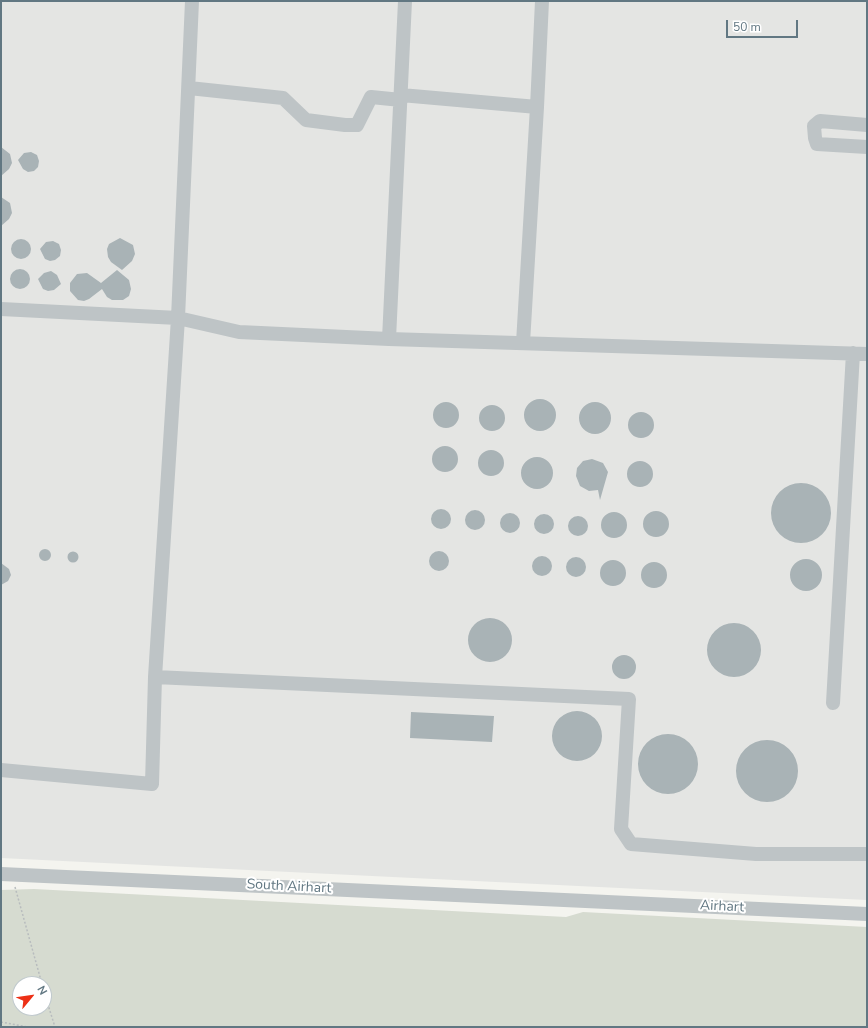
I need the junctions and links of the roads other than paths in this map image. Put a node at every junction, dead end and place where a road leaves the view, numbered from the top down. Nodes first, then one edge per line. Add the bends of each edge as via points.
1 (192, 1) edge
2 (405, 1) edge
3 (542, 1) edge
4 (189, 88) junction
5 (401, 97) junction
6 (537, 107) junction
7 (867, 124) edge
8 (867, 147) edge
9 (1, 309) edge
10 (178, 318) junction
11 (388, 339) junction
12 (523, 343) junction
13 (853, 353) junction
14 (867, 354) edge
15 (155, 677) junction
16 (833, 703) dead end
17 (1, 770) edge
18 (867, 854) edge
19 (1, 874) edge
20 (576, 900) joint
21 (867, 914) edge

1 - 4 street
2 - 5 street
3 - 6 street
4 - 5 street via 283,98 306,120 345,125 357,125 371,97
4 - 10 street
5 - 6 street
5 - 11 street
6 - 12 street
7 - 8 street via 820,121 814,126 817,144
9 - 10 street
10 - 11 street via 238,332
10 - 15 street
11 - 12 street
12 - 13 street
13 - 14 street
13 - 16 street
15 - 17 street via 152,784
15 - 18 street via 629,699 621,829 631,844 756,854
19 - 20 street, South Airhart
20 - 21 street, Airhart

